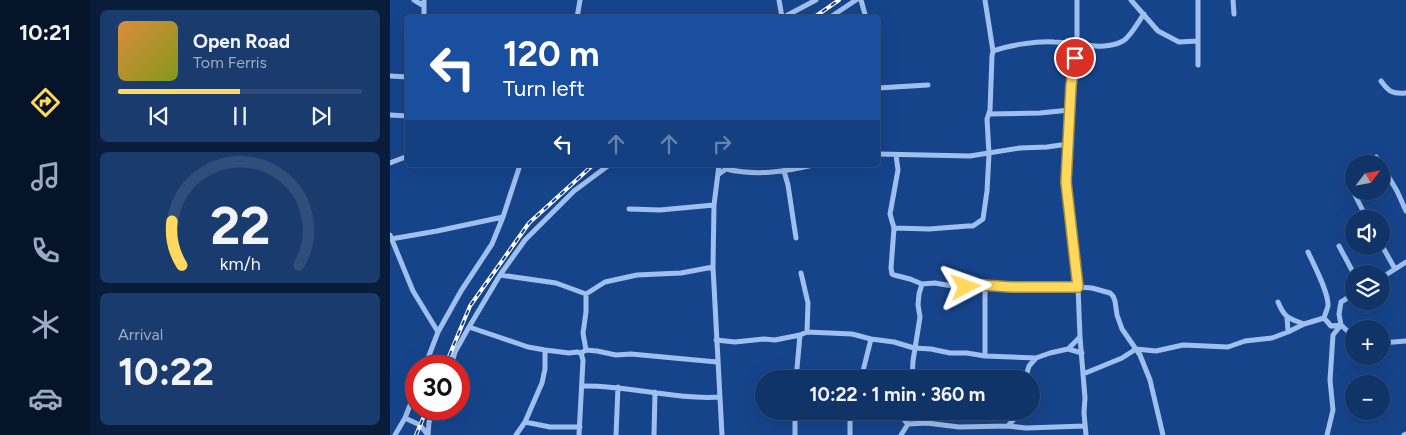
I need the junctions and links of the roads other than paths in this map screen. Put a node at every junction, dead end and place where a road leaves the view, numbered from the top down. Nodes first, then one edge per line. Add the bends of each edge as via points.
1 (414, 0) edge
2 (424, 0) edge
3 (580, 0) edge
4 (779, 0) edge
5 (816, 0) edge
6 (856, 0) edge
7 (861, 0) edge
8 (985, 0) edge
9 (1077, 0) edge
10 (1131, 0) edge
11 (1198, 0) edge
12 (1233, 0) edge
13 (424, 6) junction
14 (1144, 14) junction
15 (1234, 14) dead end
16 (424, 15) edge
17 (578, 15) edge
18 (782, 15) edge
19 (786, 15) edge
20 (834, 15) edge
21 (865, 15) edge
22 (1198, 41) junction
23 (1077, 43) junction
24 (993, 52) junction
25 (1198, 65) dead end
26 (390, 76) edge
27 (405, 77) edge
28 (1381, 81) dead end
29 (928, 85) dead end
30 (880, 88) edge
31 (1406, 93) edge
32 (1070, 110) junction
33 (988, 114) junction
34 (390, 115) edge
35 (405, 116) edge
36 (1068, 144) junction
37 (880, 154) edge
38 (989, 154) junction
39 (896, 155) junction
40 (405, 157) edge
41 (390, 163) edge
42 (519, 167) edge
43 (606, 167) edge
44 (719, 167) edge
45 (725, 167) edge
46 (803, 167) edge
47 (784, 171) junction
48 (719, 174) junction
49 (1390, 179) edge
50 (714, 205) junction
51 (629, 209) dead end
52 (1406, 211) edge
53 (503, 217) junction
54 (894, 228) junction
55 (391, 237) edge
56 (796, 238) dead end
57 (1339, 246) dead end
58 (392, 247) edge
59 (1308, 252) dead end
60 (1388, 255) edge
61 (1406, 262) edge
62 (1349, 265) edge
63 (713, 267) junction
64 (1396, 269) junction
65 (801, 273) dead end
66 (1390, 273) edge
67 (500, 275) junction
68 (922, 284) junction
69 (985, 285) junction
70 (1078, 287) junction
71 (586, 294) junction
72 (1345, 300) edge
73 (1278, 302) dead end
74 (1286, 317) junction
75 (1324, 318) junction
76 (1304, 324) junction
77 (1341, 325) junction
78 (469, 327) junction
79 (1345, 329) edge
80 (438, 332) junction
81 (807, 332) junction
82 (1288, 332) junction
83 (800, 335) junction
84 (1080, 337) junction
85 (871, 339) junction
86 (716, 340) junction
87 (1406, 341) edge
88 (1390, 342) edge
89 (914, 348) junction
90 (1068, 349) junction
91 (545, 350) junction
92 (1136, 350) junction
93 (584, 352) junction
94 (1082, 353) junction
95 (429, 355) edge
96 (454, 355) edge
97 (985, 356) junction
98 (1036, 358) junction
99 (717, 362) junction
100 (797, 370) edge
101 (862, 370) edge
102 (913, 370) edge
103 (1028, 370) edge
104 (1083, 374) junction
105 (582, 386) junction
106 (618, 387) junction
107 (655, 392) junction
108 (720, 397) junction
109 (405, 418) edge
110 (409, 420) edge
111 (431, 420) edge
112 (795, 420) edge
113 (850, 420) edge
114 (905, 420) edge
115 (1013, 420) edge
116 (525, 422) junction
117 (908, 424) junction
118 (1008, 426) junction
119 (1085, 426) junction
120 (580, 427) junction
121 (395, 435) edge
122 (428, 435) edge
123 (516, 435) edge
124 (579, 435) edge
125 (616, 435) edge
126 (654, 435) edge
127 (722, 435) edge
128 (795, 435) edge
129 (850, 435) edge
130 (900, 435) edge
131 (1086, 435) edge
132 (1163, 435) edge
133 (1327, 435) edge

1 - 13 street
2 - 13 street
3 - 17 street
4 - 18 street
5 - 19 street
6 - 20 street
7 - 21 street
8 - 24 street
9 - 23 street
10 - 14 street
11 - 22 street
12 - 15 street
13 - 16 street
14 - 22 street via 1158,31 1179,42
14 - 23 street via 1122,42 1095,47
22 - 25 street
23 - 24 street via 1031,43
23 - 32 street
24 - 33 street
26 - 27 street
28 - 31 street via 1394,94
29 - 30 street
32 - 33 street
32 - 36 street
33 - 38 street
34 - 35 street
36 - 38 street
36 - 70 street via 1066,182
37 - 39 street
38 - 39 street
38 - 54 street via 983,219 973,226
39 - 54 street via 898,170 890,214
40 - 41 street
42 - 53 street
43 - 67 street via 574,191 525,240
44 - 48 street
45 - 47 street via 759,174
45 - 48 street
46 - 47 street
47 - 56 street
48 - 50 street
49 - 52 street
50 - 51 street
50 - 63 street
53 - 55 street
53 - 80 street via 492,244
54 - 68 street via 892,274
55 - 58 street
57 - 62 street
58 - 80 street
59 - 75 street via 1328,301
60 - 64 street
61 - 64 street
63 - 71 street via 681,273 637,275 605,282
63 - 86 street
64 - 66 street
65 - 81 street via 808,303
67 - 71 street via 556,284
67 - 78 street
68 - 69 street
68 - 89 street
69 - 70 street
69 - 97 street
70 - 84 street
70 - 92 street via 1102,290 1113,296 1122,329
71 - 93 street
72 - 77 street via 1341,302 1339,314
73 - 74 street
74 - 76 street
74 - 82 street
75 - 76 street
75 - 77 street via 1331,326
76 - 82 street
77 - 79 street
77 - 133 street via 1333,335 1330,380 1333,410
78 - 91 street
78 - 96 street
80 - 95 street
81 - 83 street
81 - 85 street via 852,334
82 - 92 street via 1228,347 1183,345 1156,351
83 - 86 street via 775,340
83 - 100 street
84 - 90 street
84 - 94 street
85 - 89 street
85 - 101 street
86 - 99 street
87 - 88 street
89 - 97 street
89 - 102 street
90 - 94 street
90 - 98 street
91 - 93 street
91 - 116 street via 542,383
92 - 104 street
92 - 132 street via 1150,380
93 - 99 street
93 - 105 street
94 - 104 street
97 - 98 street
98 - 103 street
99 - 108 street
104 - 119 street
105 - 106 street
105 - 120 street
106 - 107 street
106 - 125 street
107 - 108 street
107 - 126 street
108 - 127 street
109 - 121 street
110 - 122 street via 420,425
111 - 122 street
112 - 128 street
113 - 129 street
114 - 117 street
115 - 118 street
116 - 120 street via 550,427
116 - 123 street
117 - 118 street
117 - 130 street
118 - 119 street
119 - 131 street
120 - 124 street

